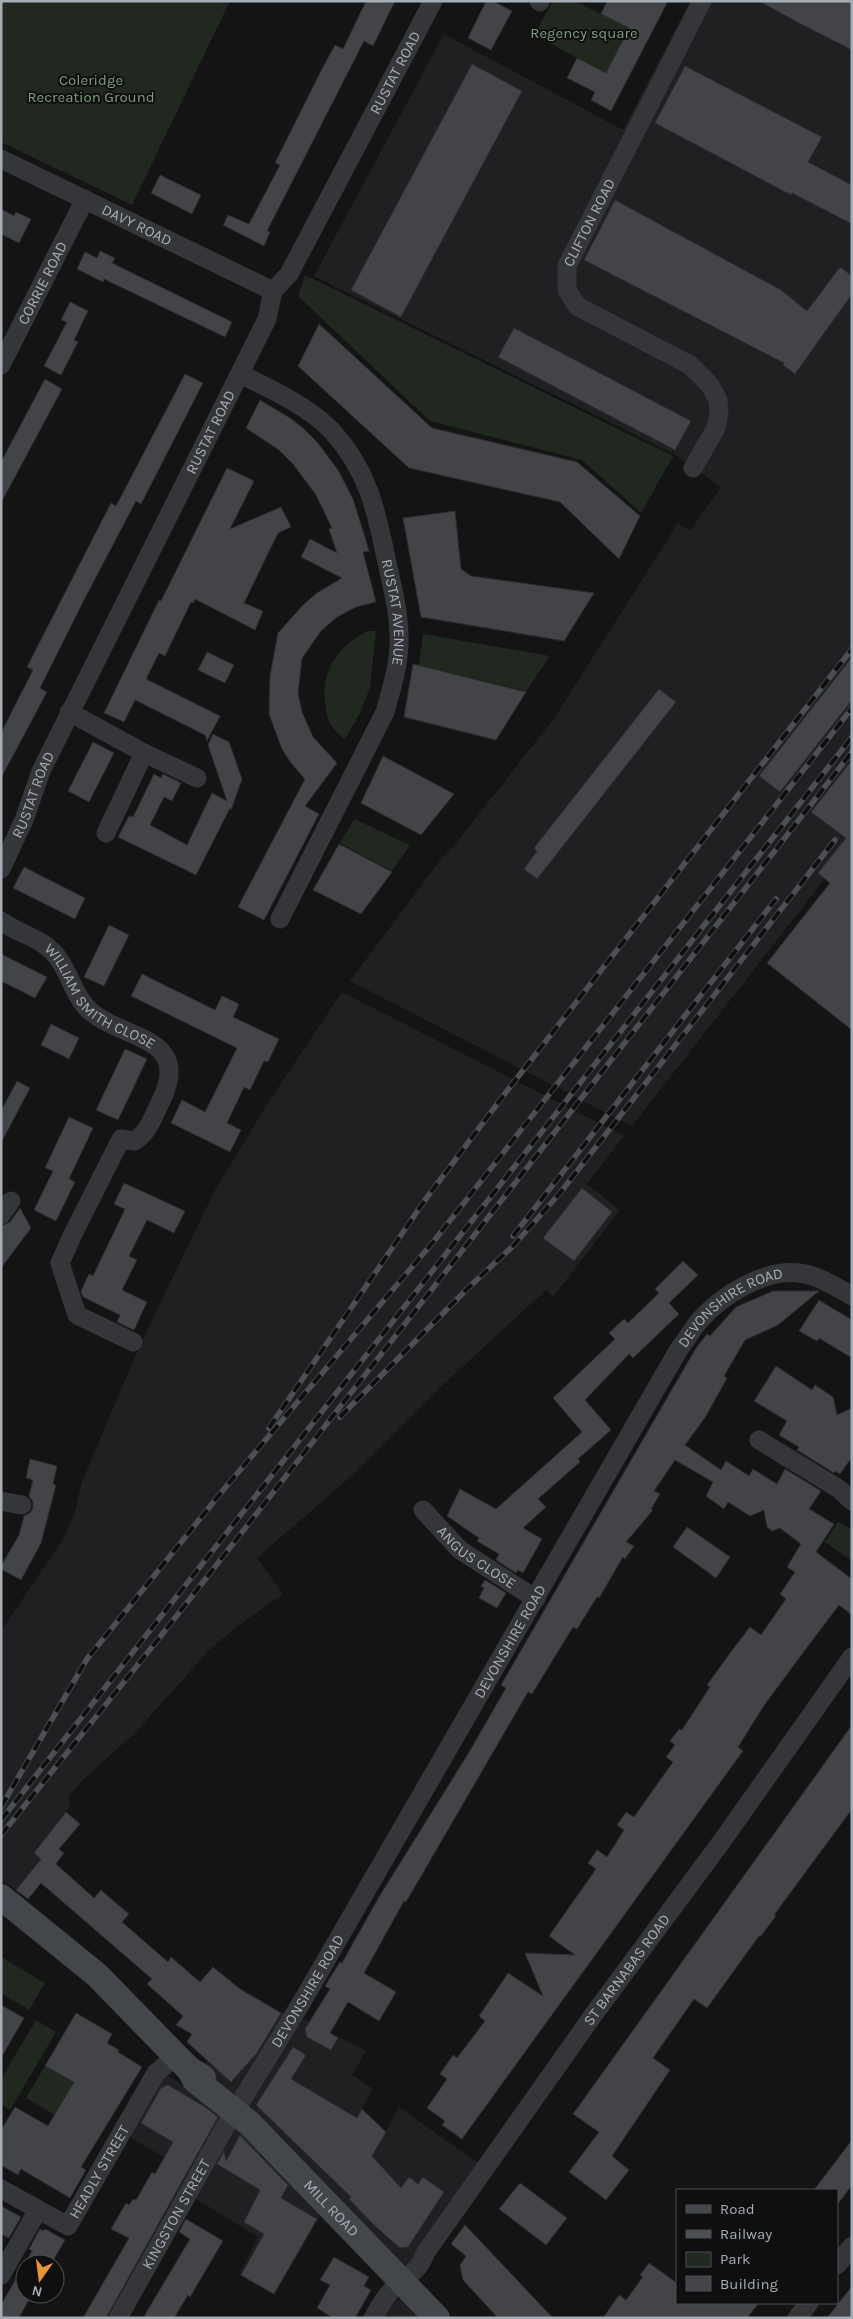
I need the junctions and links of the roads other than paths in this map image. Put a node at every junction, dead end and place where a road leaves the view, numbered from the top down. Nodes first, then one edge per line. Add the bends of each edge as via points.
1 (433, 1) edge
2 (702, 1) edge
3 (1, 159) edge
4 (85, 199) junction
5 (273, 291) junction
6 (1, 366) edge
7 (240, 374) junction
8 (693, 468) dead end
9 (70, 712) junction
10 (144, 753) junction
11 (197, 778) dead end
12 (106, 833) dead end
13 (1, 869) edge
14 (280, 919) dead end
15 (1, 921) edge
16 (852, 1296) edge
17 (133, 1342) dead end
18 (759, 1440) dead end
19 (1, 1501) edge
20 (852, 1501) edge
21 (22, 1506) dead end
22 (423, 1510) dead end
23 (536, 1598) junction
24 (852, 1657) edge
25 (1, 1897) edge
26 (182, 2063) junction
27 (228, 2114) junction
28 (1, 2189) edge
29 (38, 2210) junction
30 (852, 2246) edge
31 (838, 2264) edge
32 (1, 2275) edge
33 (401, 2281) junction
34 (807, 2304) edge
35 (118, 2318) edge
36 (373, 2318) edge
37 (437, 2318) edge
38 (797, 2318) edge

1 - 5 street, RUSTAT ROAD via 289,274
2 - 8 street, CLIFTON ROAD via 567,266 567,290 577,306 690,365 710,384 718,400 718,420
3 - 4 street, DAVY ROAD
4 - 5 street, DAVY ROAD
4 - 6 street, CORRIE ROAD
5 - 7 street, RUSTAT ROAD via 267,319
7 - 9 street, RUSTAT ROAD
7 - 14 street, RUSTAT AVENUE via 288,398 332,431 358,464 375,504 399,624 394,681 385,712
9 - 10 street
9 - 13 street, RUSTAT ROAD via 40,771 24,820
10 - 11 street
10 - 12 street
15 - 17 street, WILLIAM SMITH CLOSE via 44,943 58,957 80,999 90,1010 157,1046 168,1063 169,1081 144,1136 134,1141 121,1139 60,1263 77,1315
16 - 23 street, DEVONSHIRE ROAD via 800,1273 777,1273 743,1285 700,1320 679,1349
18 - 20 street via 839,1489
19 - 21 street
22 - 23 street, ANGUS CLOSE via 460,1550
23 - 27 street, DEVONSHIRE ROAD via 303,2000
24 - 33 street, ST BARNABAS ROAD via 594,2014 414,2273
25 - 26 street, MILL ROAD via 97,1975
26 - 27 street, MILL ROAD via 215,2089
26 - 29 street, HEADLY STREET via 156,2073 68,2226
27 - 33 street, MILL ROAD
27 - 35 street, KINGSTON STREET
28 - 29 street
29 - 32 street
30 - 31 street
33 - 36 street, ST BARNABAS ROAD via 383,2300
33 - 37 street, MILL ROAD
34 - 38 street

